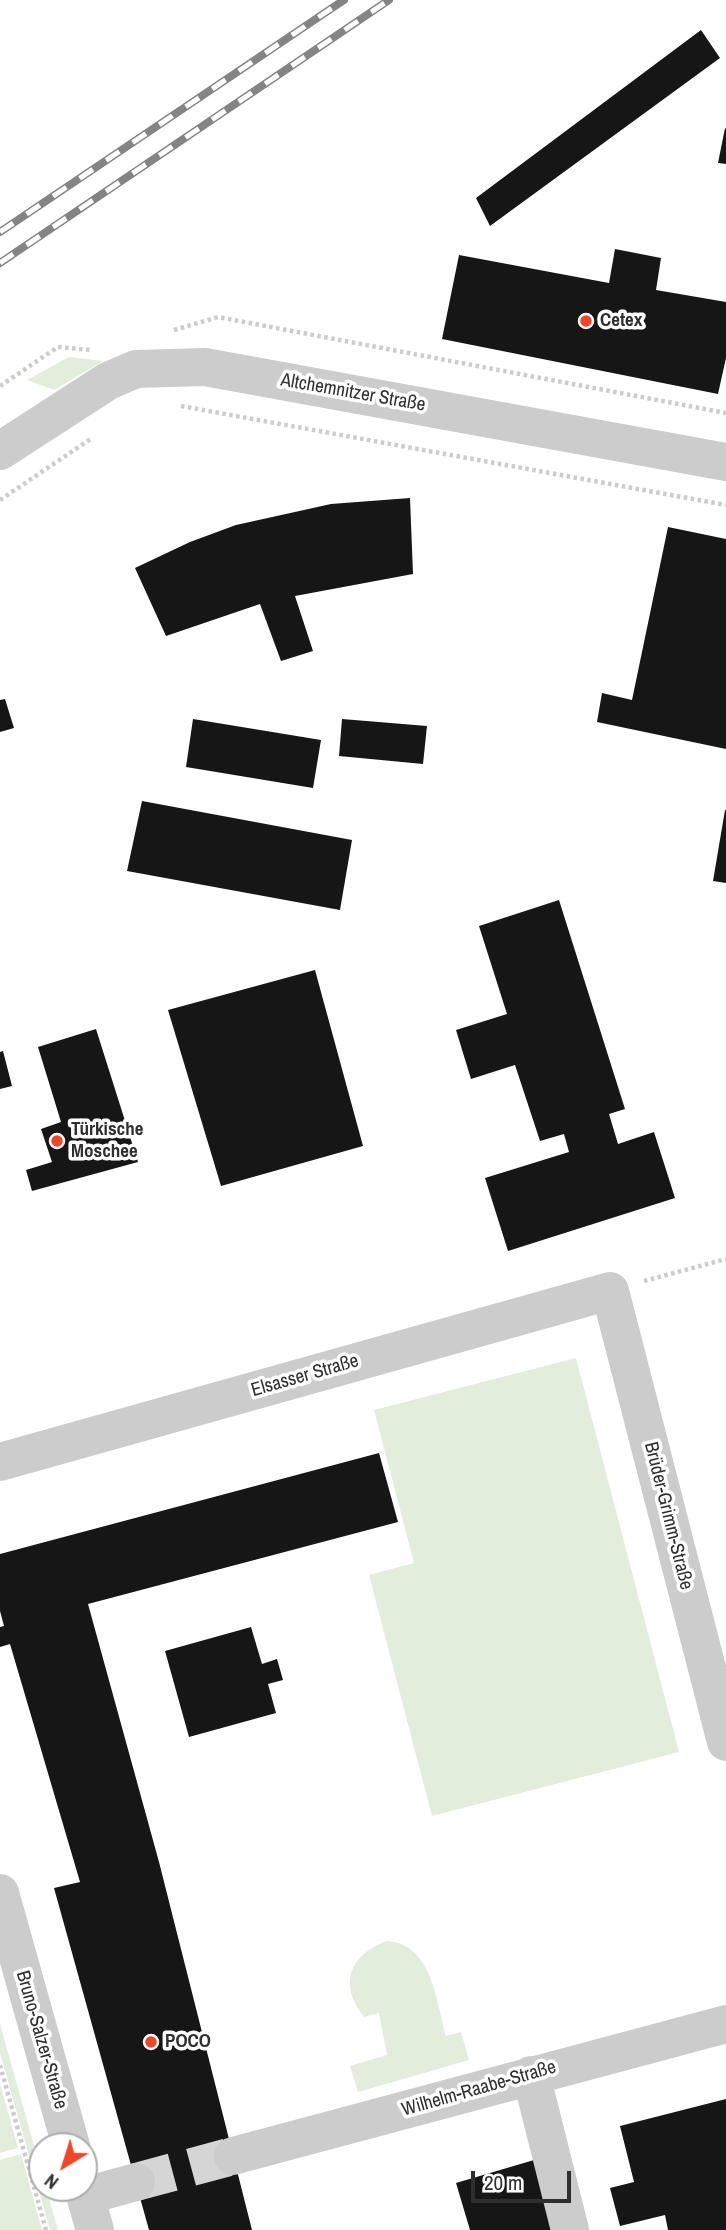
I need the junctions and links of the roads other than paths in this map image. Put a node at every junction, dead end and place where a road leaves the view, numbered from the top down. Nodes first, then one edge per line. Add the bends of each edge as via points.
1 (0, 451) edge
2 (726, 462) edge
3 (610, 1291) joint
4 (0, 1462) edge
5 (726, 1742) edge
6 (0, 1893) edge
7 (726, 2024) edge
8 (531, 2075) junction
9 (67, 2132) edge
10 (233, 2156) tunnel mouth
11 (136, 2182) tunnel mouth
12 (88, 2205) edge
13 (570, 2230) edge

1 - 2 street, Altchemnitzer Straße via 108,381 136,369 205,367
3 - 4 street, Elsasser Straße
3 - 5 street, Brüder-Grimm-Straße
6 - 9 street, Bruno-Salzer-Straße
7 - 8 street, Wilhelm-Raabe-Straße
8 - 10 street, Wilhelm-Raabe-Straße
8 - 13 street
11 - 12 street

